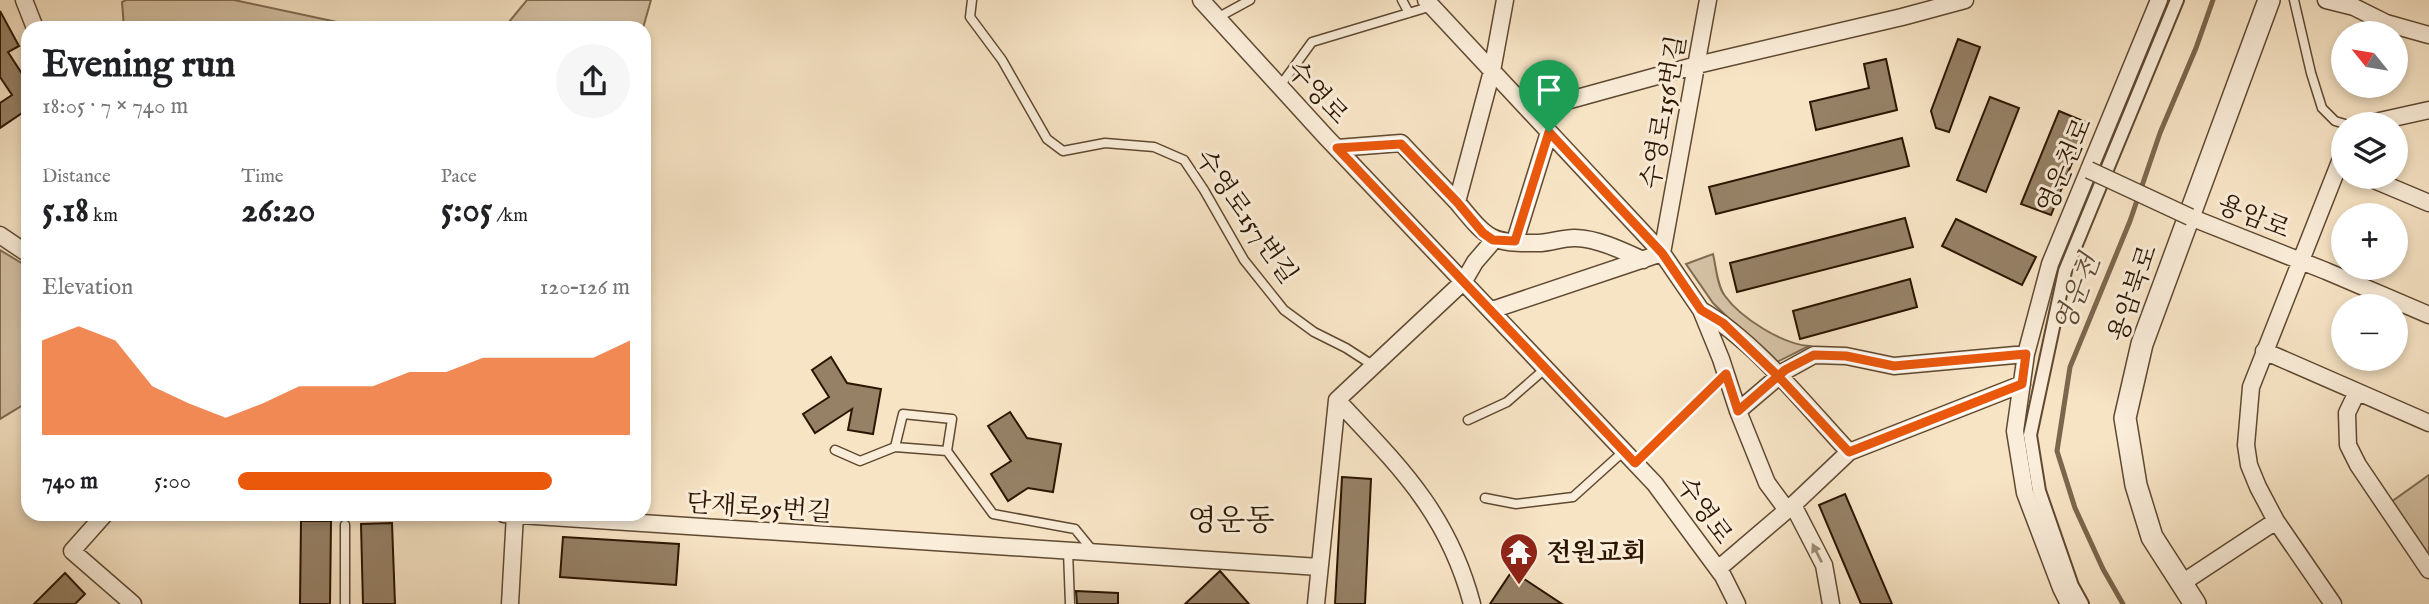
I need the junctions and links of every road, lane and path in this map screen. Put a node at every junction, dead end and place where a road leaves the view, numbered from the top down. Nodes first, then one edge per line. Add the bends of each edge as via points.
1 (24, 0) edge
2 (972, 0) edge
3 (1201, 0) edge
4 (1250, 0) edge
5 (1402, 0) edge
6 (1505, 0) edge
7 (1708, 0) edge
8 (1913, 0) edge
9 (1965, 0) edge
10 (2159, 0) edge
11 (2177, 0) edge
12 (2269, 0) edge
13 (2294, 0) edge
14 (2326, 0) edge
15 (1429, 3) edge
16 (1409, 13) junction
17 (1902, 17) junction
18 (1217, 18) junction
19 (32, 21) edge
20 (2429, 35) edge
21 (1697, 65) junction
22 (1492, 71) junction
23 (1280, 86) junction
24 (2429, 110) edge
25 (1530, 111) junction
26 (2408, 115) edge
27 (2331, 117) edge
28 (1549, 132) junction
29 (1337, 148) junction
30 (2089, 170) junction
31 (2331, 188) edge
32 (2396, 189) edge
33 (1457, 202) junction
34 (2429, 203) edge
35 (2190, 217) junction
36 (0, 235) edge
37 (1493, 240) junction
38 (1515, 241) junction
39 (21, 249) edge
40 (1662, 253) junction
41 (1643, 260) junction
42 (2300, 260) junction
43 (1464, 281) junction
44 (1492, 310) junction
45 (1701, 310) junction
46 (2429, 315) edge
47 (2264, 351) junction
48 (2026, 354) junction
49 (1374, 366) junction
50 (1547, 367) junction
51 (1726, 374) junction
52 (1778, 376) junction
53 (2022, 384) junction
54 (2357, 391) junction
55 (1337, 400) junction
56 (1738, 411) junction
57 (1468, 420) dead end
58 (2429, 423) edge
59 (895, 447) junction
60 (835, 450) dead end
61 (947, 451) junction
62 (1849, 452) junction
63 (1630, 456) junction
64 (1485, 498) dead end
65 (1790, 507) junction
66 (99, 521) edge
67 (511, 521) edge
68 (604, 521) edge
69 (2276, 521) junction
70 (345, 525) dead end
71 (1068, 551) junction
72 (1095, 553) junction
73 (1319, 567) junction
74 (1718, 569) junction
75 (2429, 570) edge
76 (2182, 583) junction
77 (133, 604) edge
78 (345, 604) edge
79 (510, 604) edge
80 (517, 604) edge
81 (1070, 604) edge
82 (1316, 604) edge
83 (1472, 604) edge
84 (1737, 604) edge
85 (1831, 604) edge
86 (2069, 604) edge
87 (2082, 604) edge
88 (2195, 604) edge
89 (2333, 604) edge

1 - 19 street
2 - 49 lane, 수영로157번길 via 970,17 1002,60 1047,139 1063,151 1105,143 1154,147 1184,160 1244,260 1284,310
3 - 18 street, 수영로
4 - 18 lane
5 - 16 lane
6 - 22 street
7 - 21 street, 수영로156번길
8 - 17 street
9 - 17 street
10 - 30 street, 영운천로
11 - 87 street via 2065,271 2030,436 2039,491
12 - 35 street, 용암북로
13 - 27 lane via 2322,108
14 - 20 street
15 - 16 lane
15 - 22 street
16 - 23 lane via 1312,43
17 - 21 street
18 - 23 street, 수영로
21 - 25 street
21 - 40 street, 수영로156번길
22 - 25 street
22 - 33 street
23 - 29 street, 수영로
24 - 26 street
25 - 28 street
28 - 38 street
28 - 40 street
29 - 33 street via 1401,144
29 - 43 street, 수영로
30 - 35 street, 용암로, bridge
30 - 48 street, 영운천로 via 2050,264
31 - 42 street, 용암로
32 - 34 street
33 - 37 street
35 - 42 street, 용암로
35 - 76 street, 용암북로 via 2141,344 2125,418 2136,485 2152,537
36 - 39 street
37 - 38 street
37 - 43 street
38 - 41 street via 1576,238
40 - 41 street
40 - 45 street
41 - 44 street
42 - 46 street, 용암로
42 - 47 street
43 - 44 street, 수영로
43 - 49 street
44 - 50 street, 수영로
45 - 51 street
45 - 52 street via 1723,323
47 - 54 street
47 - 69 street via 2251,387 2246,444 2249,465
48 - 52 street via 1894,366 1814,355
48 - 53 street, 영운천로
49 - 55 street
50 - 57 lane via 1507,402
50 - 63 street, 수영로
51 - 56 street
51 - 63 lane
52 - 56 street
52 - 62 street
53 - 62 street
53 - 86 street, 영운천로 via 2015,431 2025,494
54 - 58 street
54 - 75 street via 2347,413 2348,446
55 - 73 street
55 - 83 street via 1405,472 1437,517
56 - 65 street via 1768,482
59 - 60 lane via 860,461
59 - 61 lane
59 - 61 lane via 903,414 952,419
61 - 72 lane via 993,514 1076,529
62 - 65 street
63 - 64 lane via 1573,497 1516,504
63 - 74 street, 수영로
65 - 74 street
85 -> 65 street via 1824,565
66 - 77 street via 72,551
67 - 79 street, 단재로95번길
68 - 71 street, 단재로95번길
69 - 76 street
69 - 89 street
70 - 78 lane
71 - 72 street, 단재로95번길
71 - 81 lane
72 - 73 street, 단재로95번길
73 - 82 street
74 - 84 street, 수영로
76 - 88 street, 용암북로
79 - 80 lane

